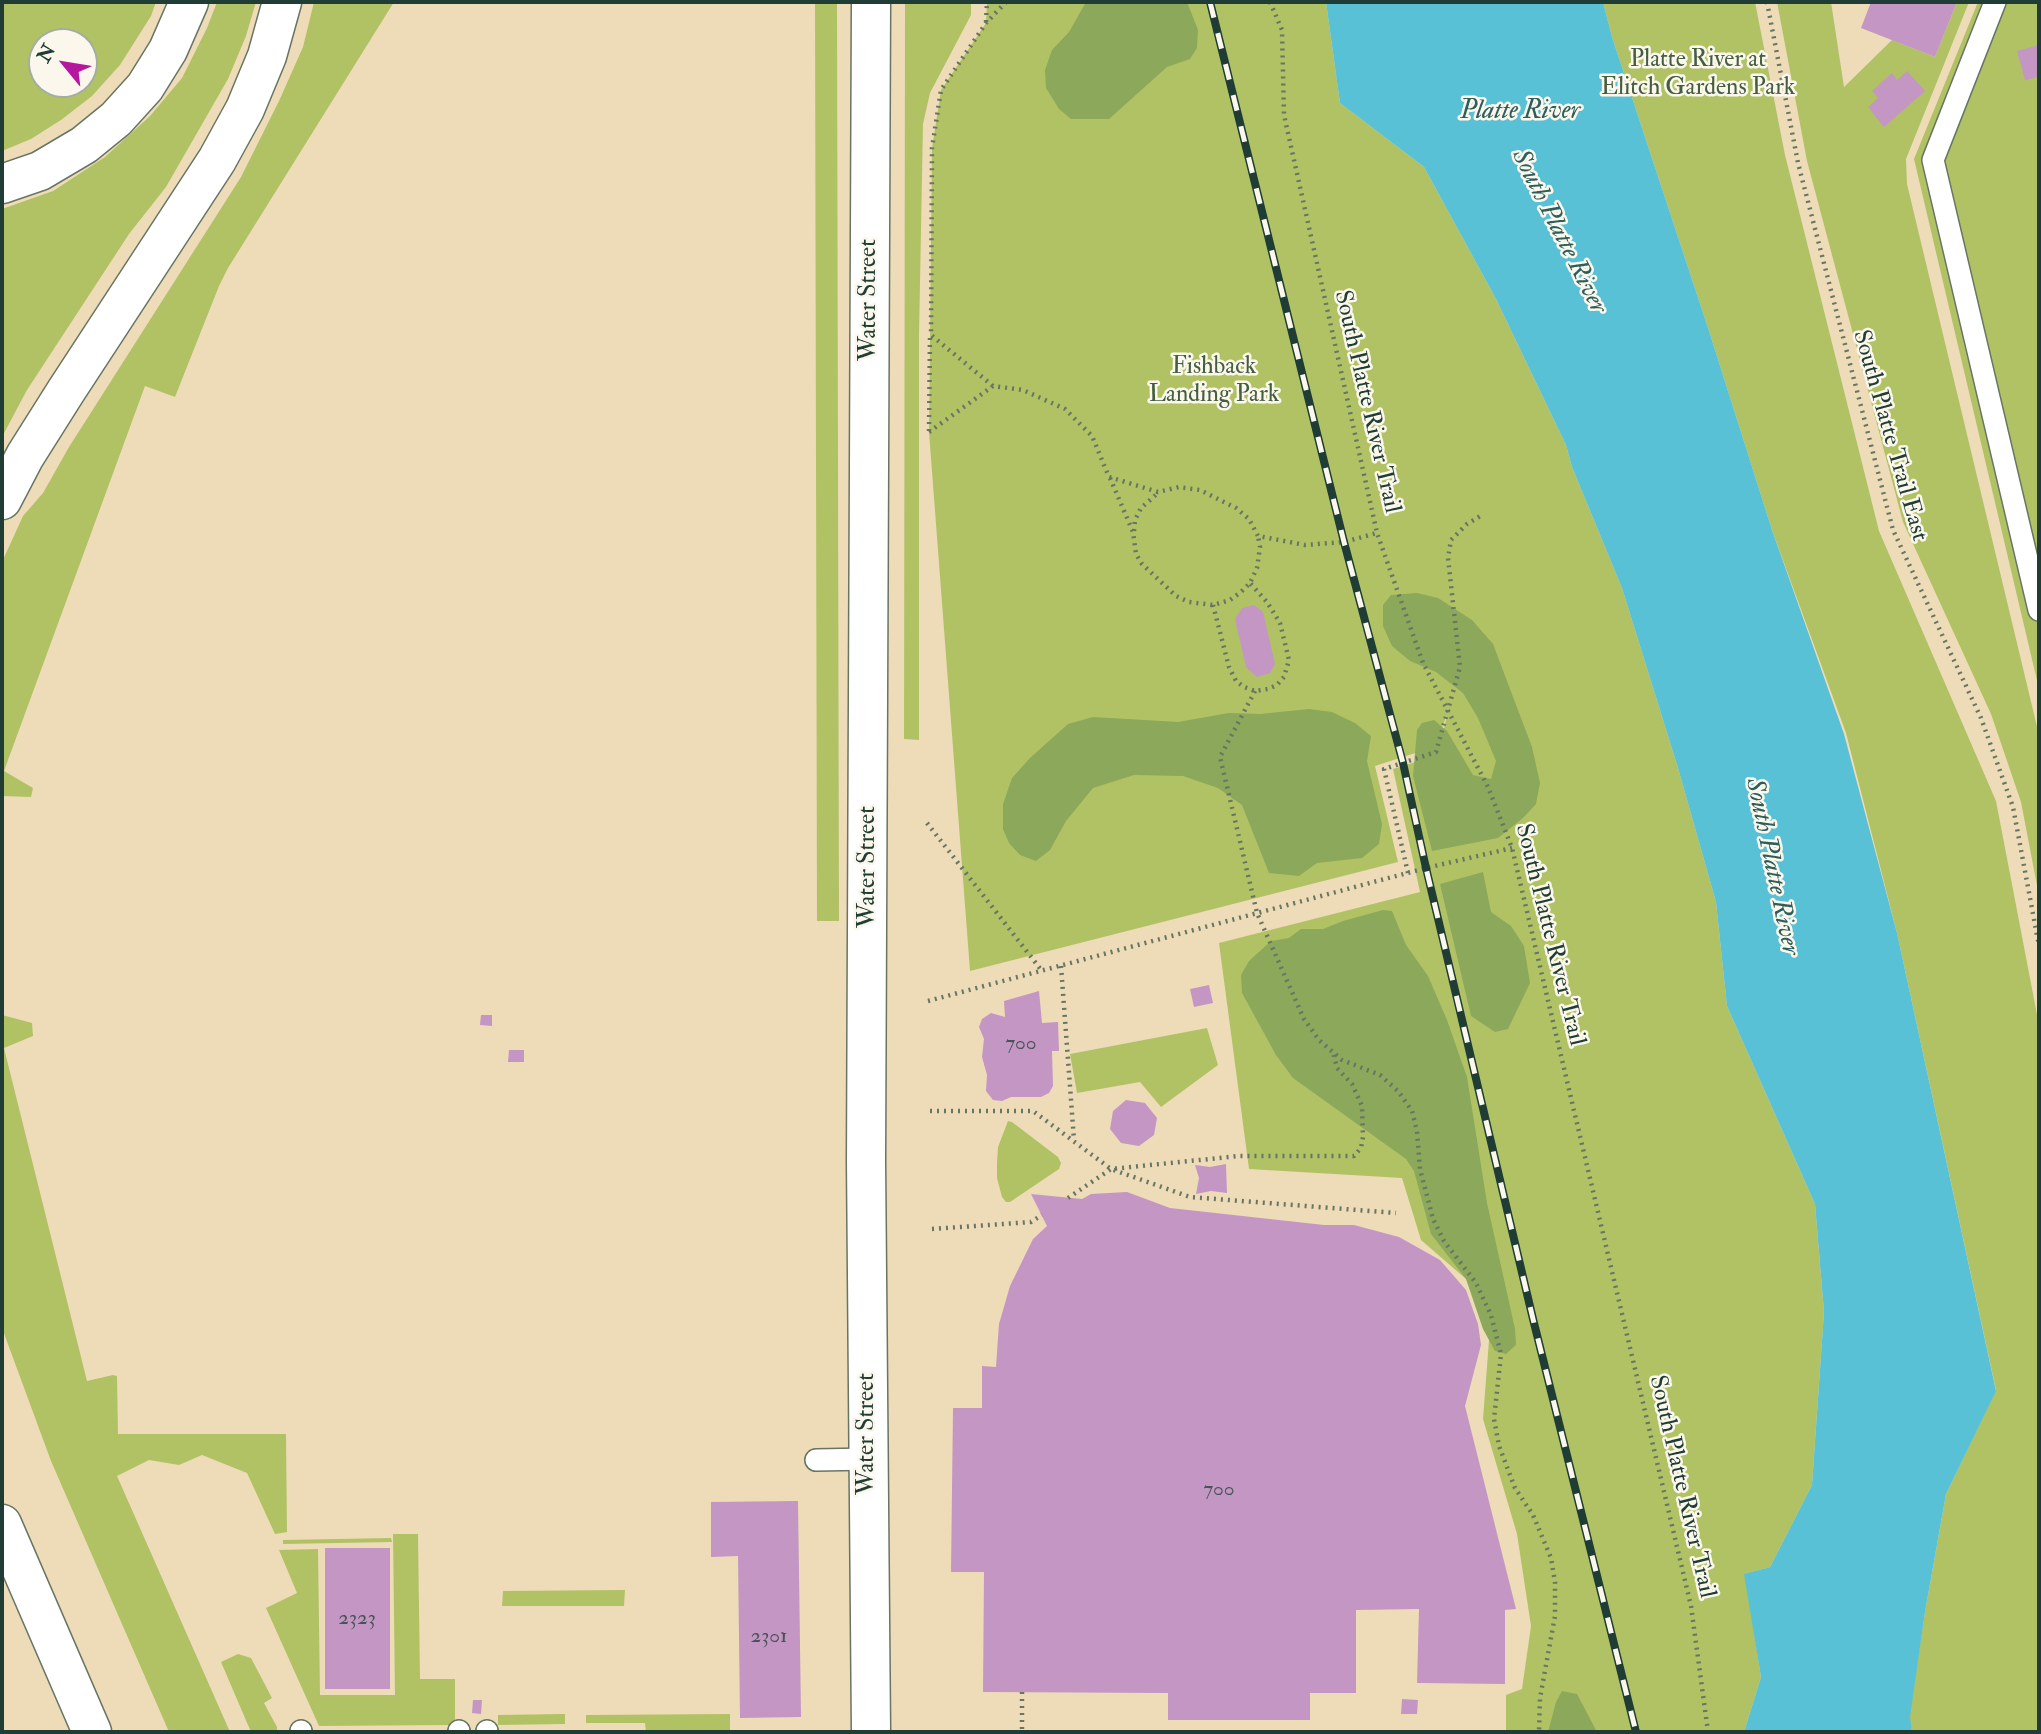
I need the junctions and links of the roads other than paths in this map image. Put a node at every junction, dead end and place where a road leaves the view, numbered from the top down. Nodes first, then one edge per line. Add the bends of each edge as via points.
1 (189, 2) edge
2 (282, 2) edge
3 (871, 2) edge
4 (1996, 2) edge
5 (2, 184) edge
6 (2, 500) edge
7 (2033, 556) edge
8 (2039, 610) edge
9 (869, 1459) junction
10 (816, 1460) dead end
11 (2, 1524) edge
12 (45, 1624) junction
13 (92, 1732) edge
14 (114, 1732) edge
15 (871, 1732) edge

1 - 5 main road via 168,51 145,87 116,119 40,171
2 - 6 main road via 267,56 217,160 66,391
3 - 9 main road, Water Street
4 - 7 lane via 1933,160
7 - 8 lane
9 - 10 lane
9 - 15 main road, Water Street
11 - 12 main road
12 - 13 main road
12 - 14 main road

